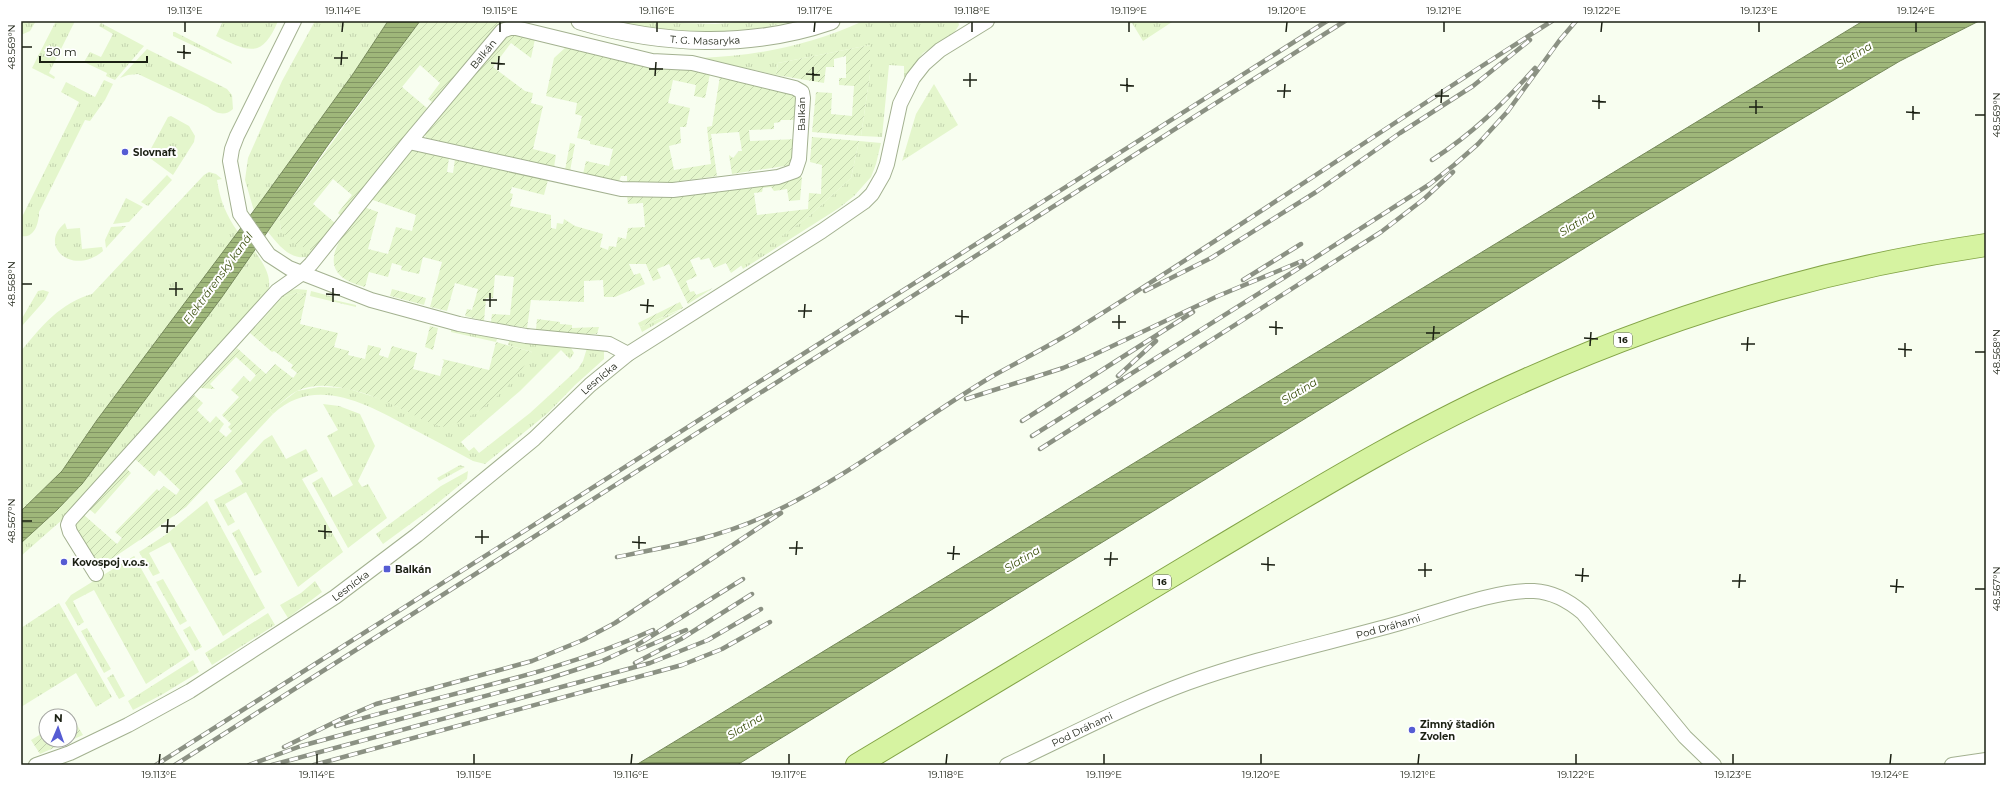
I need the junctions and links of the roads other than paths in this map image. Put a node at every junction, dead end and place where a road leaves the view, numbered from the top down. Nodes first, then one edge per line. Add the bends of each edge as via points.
1 (294, 21) edge
2 (580, 21) edge
3 (831, 21) edge
4 (987, 21) edge
5 (410, 142) junction
6 (1986, 245) edge
7 (301, 274) junction
8 (628, 354) junction
9 (96, 574) dead end
10 (1986, 760) edge
11 (36, 765) edge
12 (857, 765) edge
13 (1007, 765) edge
14 (1714, 765) edge
15 (1952, 765) edge

1 - 7 street, Lesnícka via 232,149 230,161 240,214 263,247 278,262
2 - 3 street, T. G. Masaryka via 647,36 699,40 756,38
4 - 8 street, Lesnícka via 940,50 912,78 900,104 887,164 872,194 854,209
5 - 5 street, Balkán via 621,189 674,190 778,177 794,171 800,159 803,98 800,90 791,87 692,63 652,61 510,28 499,35
5 - 7 street, Balkán via 323,251
6 - 12 main road, 16 via 1846,272 1735,302 1624,339 1526,379 1412,435 1319,488
7 - 8 street, Lesnícka via 371,300 460,324 526,336 609,344
7 - 9 street, Balkán via 277,291 70,520 70,532
8 - 11 street, Lesnícka via 590,385 534,440 361,579 190,691 70,753
10 - 15 street
13 - 14 street, Pod Dráhami via 1152,697 1225,670 1485,599 1534,591 1556,595 1583,613 1685,737

